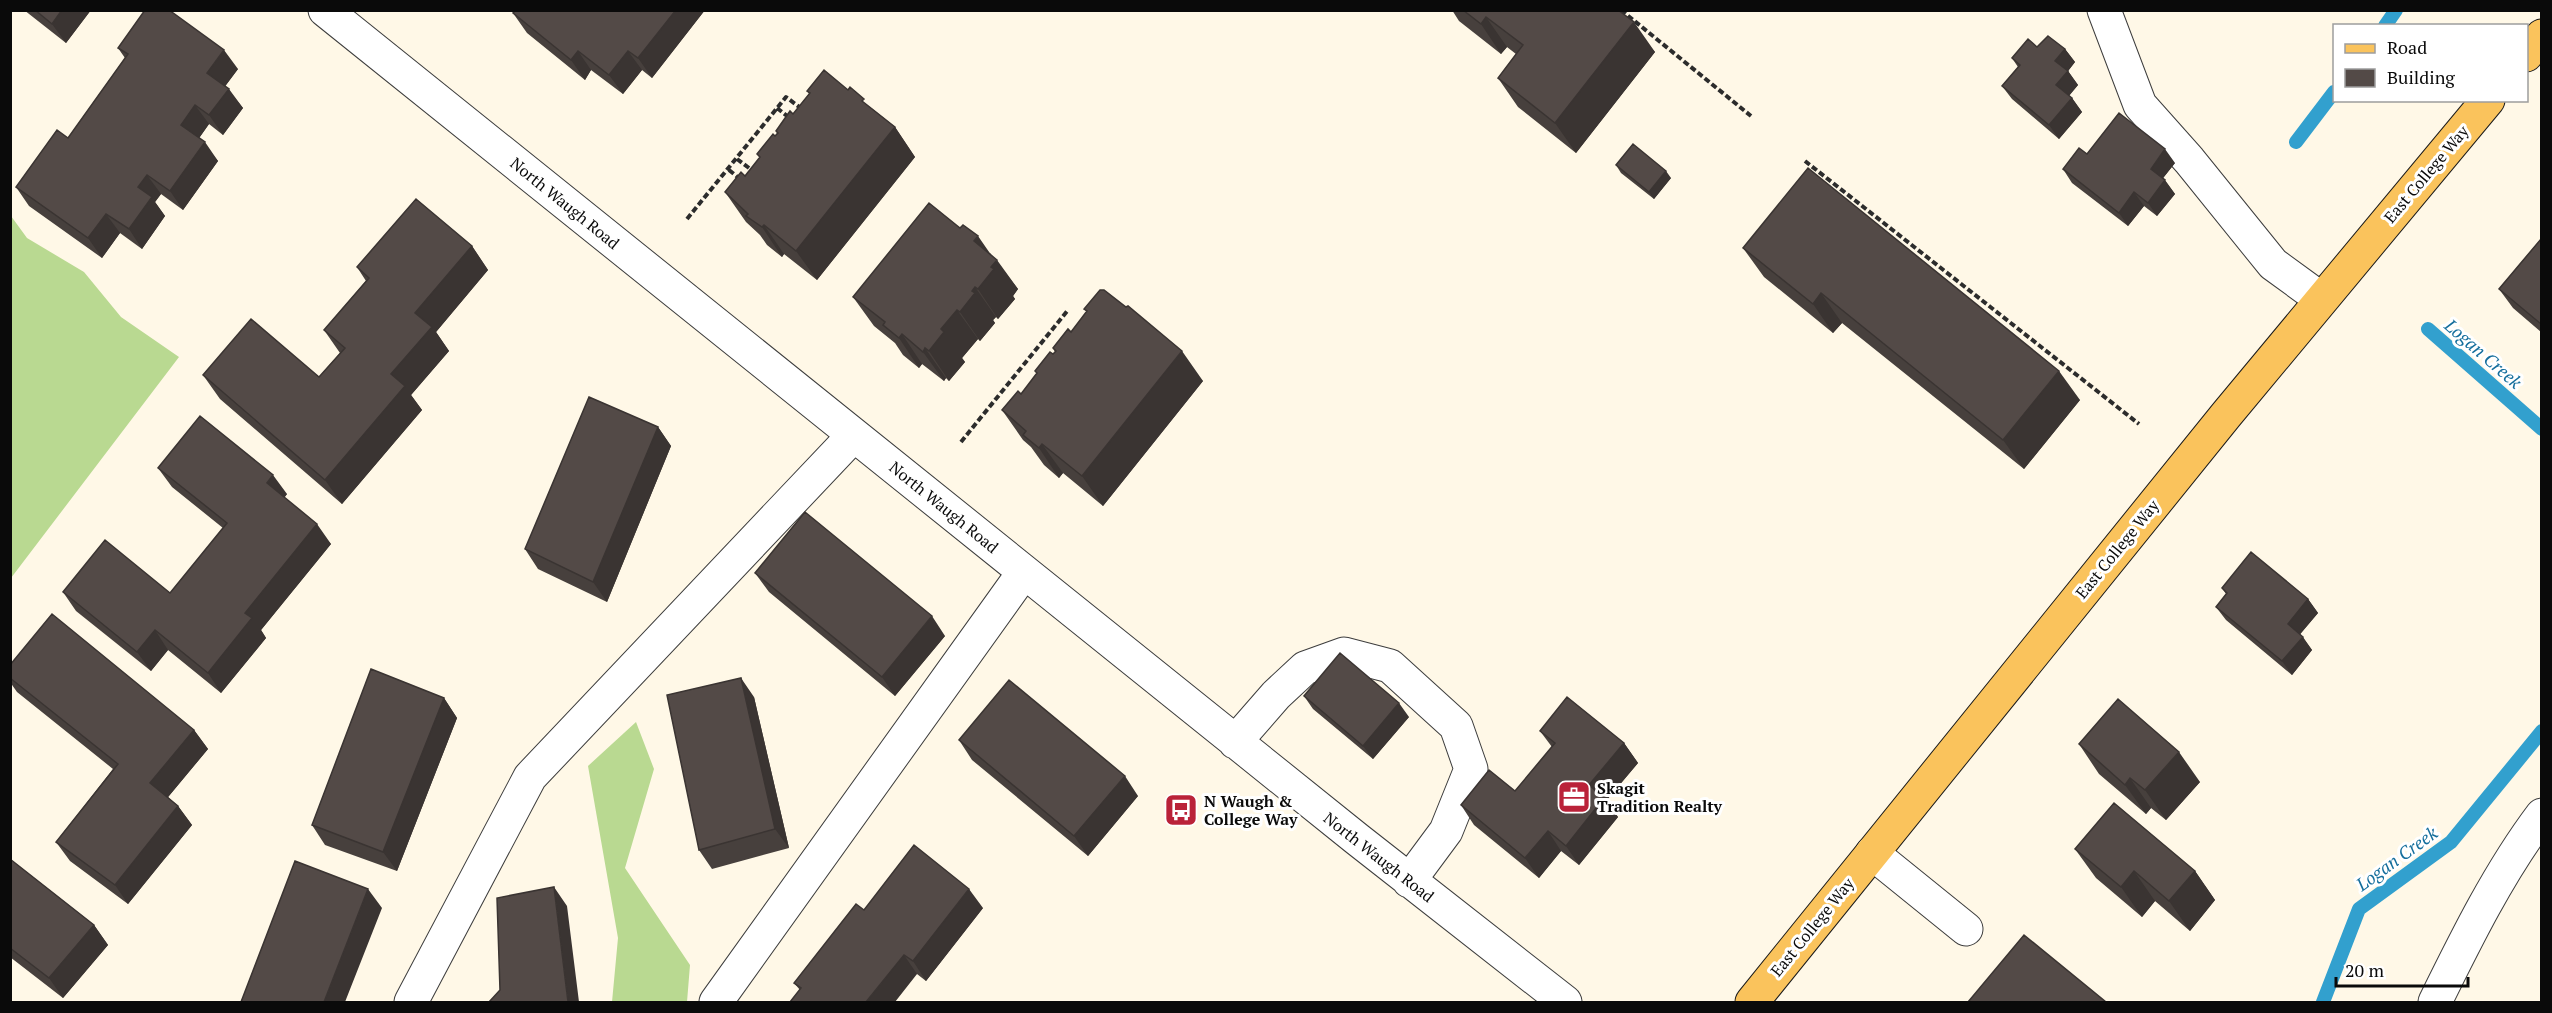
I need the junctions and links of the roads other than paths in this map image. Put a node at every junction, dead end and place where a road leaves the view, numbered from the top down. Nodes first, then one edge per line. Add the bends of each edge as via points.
1 (325, 10) edge
2 (2104, 10) edge
3 (2541, 36) edge
4 (2528, 54) edge
5 (2528, 58) edge
6 (2541, 68) edge
7 (2486, 102) edge
8 (2321, 299) junction
9 (854, 435) junction
10 (1024, 572) junction
11 (1236, 742) junction
12 (2536, 828) edge
13 (1872, 853) junction
14 (1409, 880) junction
15 (1966, 929) dead end
16 (411, 1002) edge
17 (716, 1002) edge
18 (1565, 1002) edge
19 (1752, 1002) edge
20 (2436, 1002) edge

1 - 9 street, North Waugh Road
2 - 8 street via 2140,105 2273,264
3 - 4 main road
5 - 6 street
7 - 8 main road, East College Way
8 - 13 main road, East College Way
9 - 10 street, North Waugh Road
9 - 16 street via 530,777
10 - 11 street, North Waugh Road
10 - 17 street
11 - 14 street, North Waugh Road
11 - 14 street via 1305,668 1344,654 1390,666 1456,726 1471,770 1446,831
12 - 20 street via 2462,949
13 - 15 street
13 - 19 main road, East College Way
14 - 18 street, North Waugh Road

